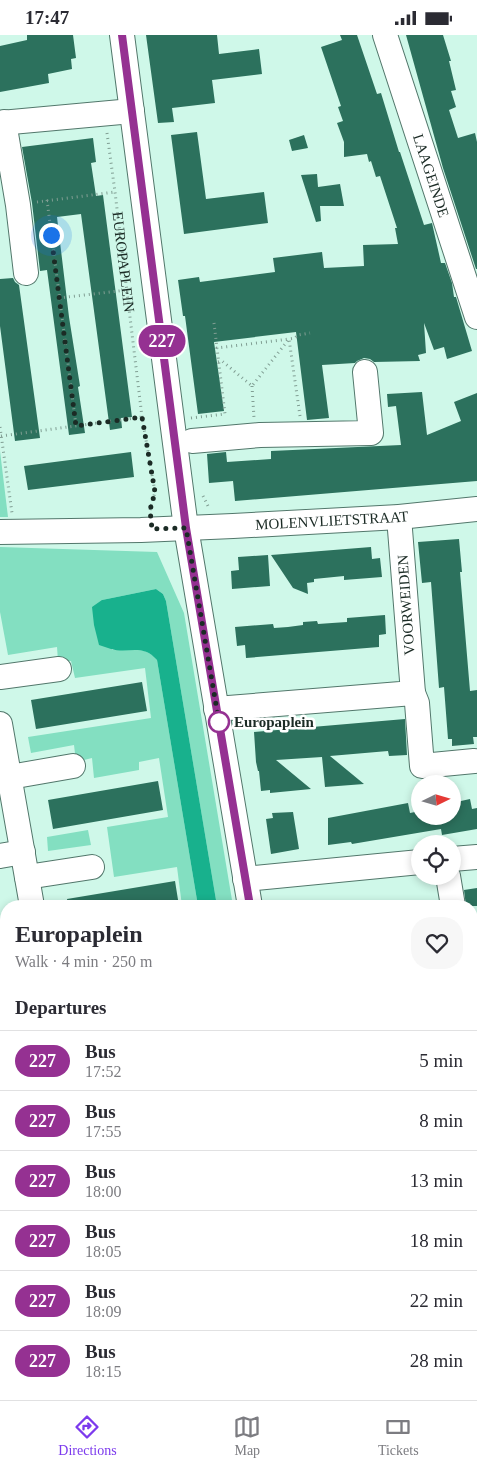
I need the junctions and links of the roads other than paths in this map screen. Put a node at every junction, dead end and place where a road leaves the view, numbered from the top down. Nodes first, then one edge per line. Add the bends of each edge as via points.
1 (122, 35) edge
2 (385, 35) edge
3 (132, 111) junction
4 (2, 122) edge
5 (26, 273) dead end
6 (477, 317) edge
7 (365, 372) dead end
8 (192, 441) dead end
9 (477, 509) edge
10 (399, 517) junction
11 (186, 528) junction
12 (7, 532) edge
13 (59, 669) dead end
14 (0, 677) edge
15 (413, 693) junction
16 (216, 709) junction
17 (0, 724) edge
18 (474, 761) dead end
19 (73, 766) dead end
20 (10, 777) junction
21 (11, 854) edge
22 (477, 857) edge
23 (461, 858) edge
24 (411, 863) edge
25 (92, 867) dead end
26 (27, 877) junction
27 (245, 879) junction
28 (449, 885) edge
29 (31, 900) edge
30 (249, 900) edge
31 (451, 900) edge

1 - 3 street
2 - 6 street, LAAGEINDE
3 - 4 street
3 - 11 street
4 - 5 street via 18,205
7 - 8 street via 370,433
9 - 10 street, MOLENVLIETSTRAAT
10 - 11 street, MOLENVLIETSTRAAT
10 - 15 street, VOORWEIDEN
11 - 12 street, MOLENVLIETSTRAAT
11 - 16 street
13 - 14 street
15 - 16 street
15 - 18 street, VOORWEIDEN via 417,703 422,766
16 - 27 street
17 - 20 street
19 - 20 street
20 - 21 street
21 - 26 street
22 - 23 street
24 - 27 street
25 - 26 street
26 - 29 street
27 - 30 street
28 - 31 street

